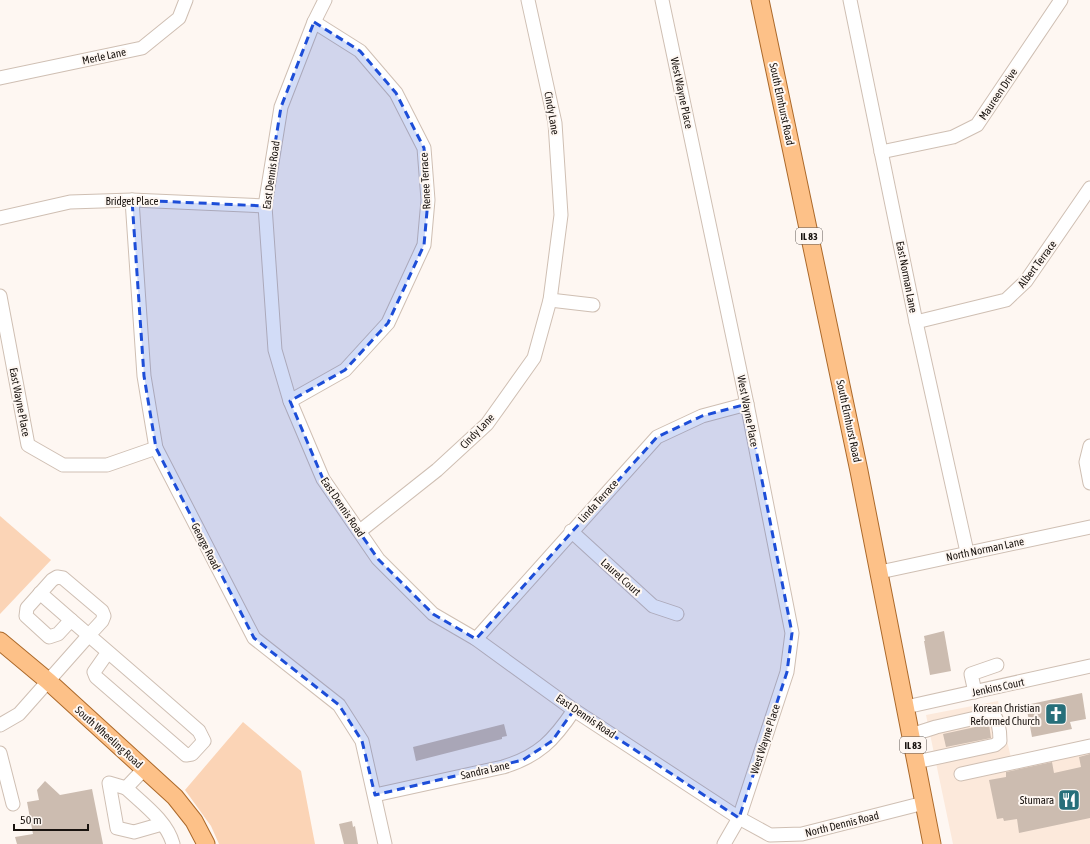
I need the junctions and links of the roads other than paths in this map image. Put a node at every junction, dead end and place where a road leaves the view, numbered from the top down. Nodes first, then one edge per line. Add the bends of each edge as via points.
1 (186, 0) edge
2 (325, 0) edge
3 (528, 0) edge
4 (662, 0) edge
5 (760, 0) edge
6 (850, 0) edge
7 (1061, 0) edge
8 (314, 22) junction
9 (0, 78) edge
10 (881, 152) junction
11 (1090, 188) edge
12 (132, 200) junction
13 (265, 206) junction
14 (0, 218) edge
15 (0, 296) edge
16 (550, 300) junction
17 (593, 305) dead end
18 (916, 322) junction
19 (290, 401) junction
20 (747, 404) junction
21 (1090, 446) edge
22 (156, 448) junction
23 (1090, 483) edge
24 (1090, 527) edge
25 (360, 531) junction
26 (571, 531) junction
27 (968, 552) junction
28 (880, 572) junction
29 (40, 593) junction
30 (677, 614) dead end
31 (71, 620) junction
32 (89, 635) junction
33 (476, 639) junction
34 (0, 640) edge
35 (108, 652) junction
36 (997, 665) dead end
37 (1090, 666) edge
38 (48, 681) junction
39 (975, 692) junction
40 (906, 707) junction
41 (574, 710) junction
42 (0, 725) edge
43 (911, 735) junction
44 (1090, 746) edge
45 (0, 753) edge
46 (916, 762) junction
47 (144, 769) junction
48 (961, 774) dead end
49 (126, 788) junction
50 (375, 795) junction
51 (924, 803) junction
52 (13, 804) dead end
53 (739, 818) junction
54 (162, 824) junction
55 (173, 844) edge
56 (206, 844) edge
57 (385, 844) edge
58 (724, 844) edge
59 (932, 844) edge

1 - 9 street, Merle Lane via 179,18 142,48
2 - 8 street, East Dennis Road
3 - 16 street, Cindy Lane via 555,123 561,215
4 - 20 street, West Wayne Place
5 - 28 main road, South Elmhurst Road / IL 83
6 - 10 street, East Norman Lane
7 - 10 street, Maureen Drive via 977,125 953,137
8 - 13 street, East Dennis Road via 281,107
8 - 19 street, Renee Terrace via 360,50 396,93 424,148 428,200 424,245 388,323 345,370
10 - 18 street, East Norman Lane
11 - 18 street, Albert Terrace via 1026,281 1006,300
12 - 13 street, Bridget Place
12 - 14 street, Bridget Place via 70,202
12 - 22 street, George Road via 144,376
13 - 19 street, East Dennis Road via 275,350
15 - 22 street, East Wayne Place via 28,445 63,465 107,465
16 - 17 street
16 - 25 street, Cindy Lane via 534,358 487,424 437,470
18 - 27 street, East Norman Lane
19 - 25 street, East Dennis Road via 323,479
20 - 26 street, Linda Terrace via 702,416 657,437
20 - 53 street, West Wayne Place via 792,633 786,672
21 - 23 street via 1086,462
22 - 50 street, George Road via 254,638 339,705 362,741
24 - 27 street, North Norman Lane
25 - 33 street, East Dennis Road via 378,559 433,614
26 - 30 street, Laurel Court via 653,606
26 - 33 street, Linda Terrace
27 - 28 street, North Norman Lane
28 - 40 main road, South Elmhurst Road / IL 83
29 - 31 street
29 - 31 street via 27,608 28,620 49,637 58,634
29 - 32 street via 52,580 57,577 63,578 98,607 104,616
31 - 32 street
32 - 35 street
32 - 38 street
33 - 41 street, East Dennis Road
34 - 38 main road, South Wheeling Road
35 - 35 street via 202,734 204,741 195,753 186,755 96,678 94,672
36 - 39 street via 971,674
37 - 39 street, Jenkins Court
38 - 42 street via 19,714
38 - 47 main road, South Wheeling Road
39 - 40 street, Jenkins Court
40 - 43 main road, South Elmhurst Road / IL 83
41 - 50 street, Sandra Lane via 552,741 523,760 503,767
41 - 53 street, East Dennis Road
43 - 46 main road, South Elmhurst Road / IL 83
43 - 46 street via 993,714 997,718 1000,733 1000,741 995,745
44 - 48 street
45 - 52 street
46 - 51 main road, South Elmhurst Road / IL 83
47 - 49 street
47 - 56 main road, South Wheeling Road via 175,797 194,821
49 - 54 street
49 - 54 street via 109,783 117,828 134,832
50 - 57 street, George Road
51 - 53 street, North Dennis Road via 802,834 770,835
51 - 59 main road, South Elmhurst Road / IL 83
53 - 58 street, West Wayne Place
54 - 55 street

